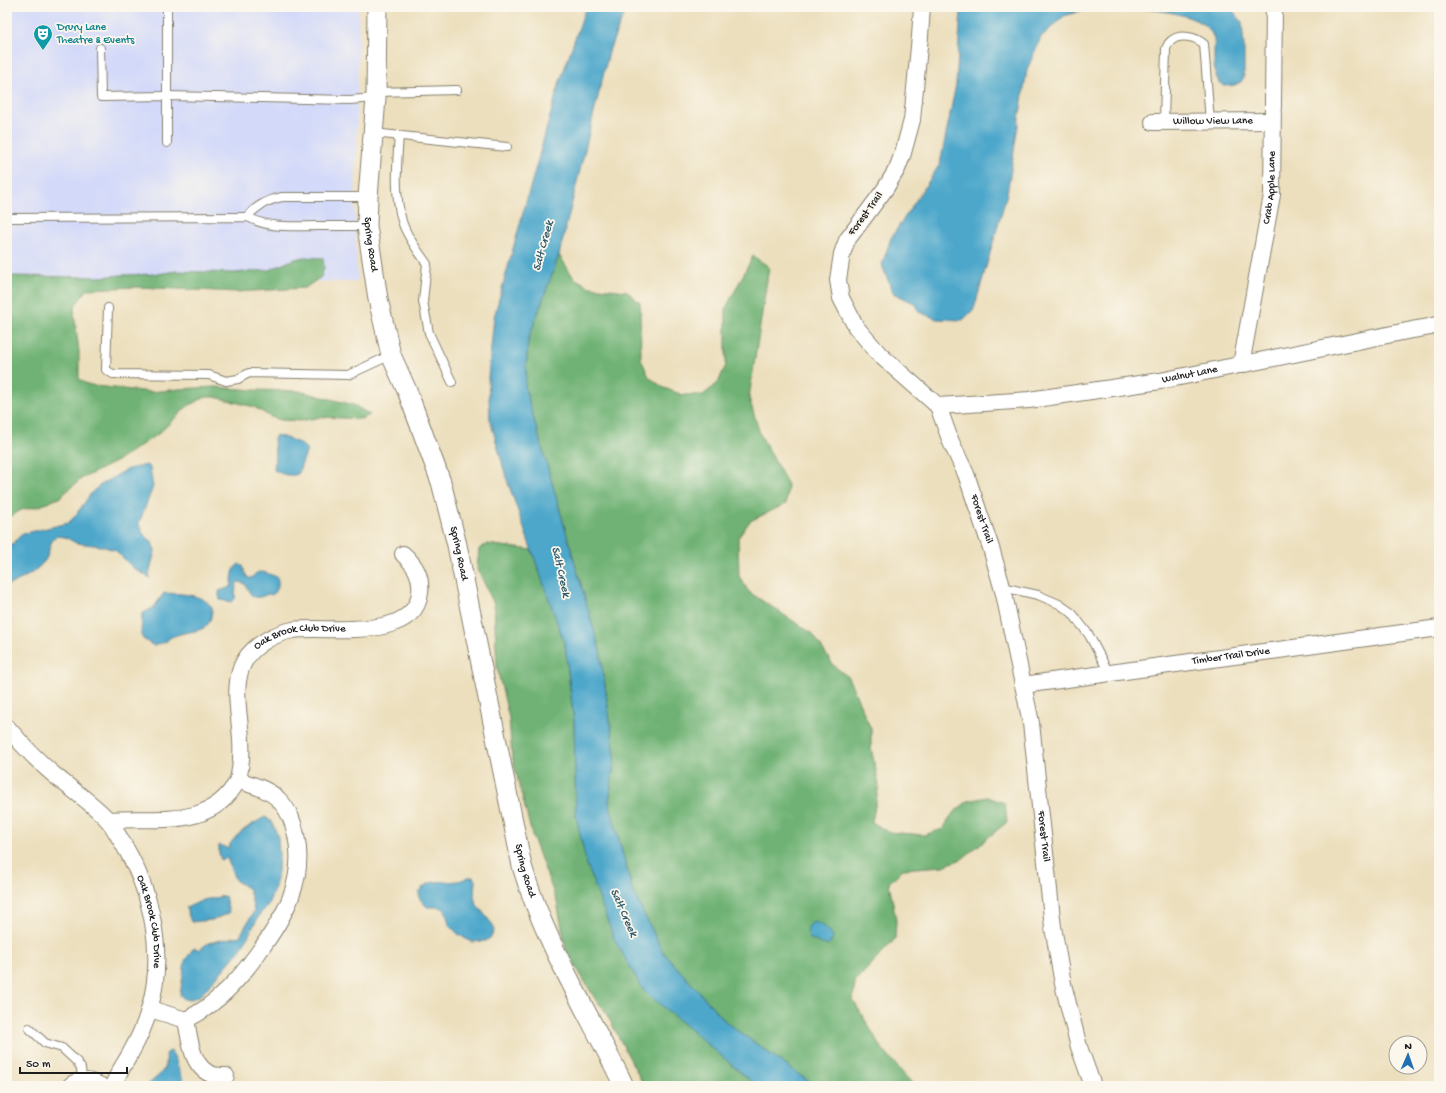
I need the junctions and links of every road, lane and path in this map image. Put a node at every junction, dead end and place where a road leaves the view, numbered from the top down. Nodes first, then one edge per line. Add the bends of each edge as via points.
1 (167, 7) edge
2 (377, 7) edge
3 (922, 7) edge
4 (1274, 7) edge
5 (100, 48) dead end
6 (458, 90) dead end
7 (376, 95) junction
8 (167, 96) junction
9 (1272, 121) junction
10 (1158, 122) joint
11 (1210, 122) junction
12 (373, 133) junction
13 (399, 135) junction
14 (167, 143) dead end
15 (507, 147) dead end
16 (368, 197) junction
17 (248, 217) junction
18 (7, 218) edge
19 (367, 226) junction
20 (108, 308) dead end
21 (1439, 324) edge
22 (391, 355) junction
23 (1241, 365) junction
24 (452, 382) dead end
25 (938, 406) junction
26 (403, 554) dead end
27 (1002, 587) junction
28 (1439, 628) edge
29 (1109, 673) junction
30 (1023, 685) junction
31 (7, 727) edge
32 (238, 780) junction
33 (108, 820) junction
34 (150, 1009) junction
35 (186, 1020) junction
36 (29, 1028) dead end
37 (226, 1076) dead end
38 (76, 1083) edge
39 (102, 1086) edge
40 (113, 1086) edge
41 (624, 1086) edge
42 (1093, 1086) edge

1 - 8 lane
2 - 7 street, Spring Road
3 - 25 street, Forest Trail via 912,120 905,147 885,189 847,240 839,266 838,280 841,298 856,327 880,355
4 - 9 street, Crab Apple Lane
5 - 8 lane via 101,97
6 - 7 lane
7 - 8 lane via 349,100
7 - 12 street, Spring Road
8 - 14 lane
9 - 11 street, Willow View Lane
9 - 23 street, Crab Apple Lane via 1272,195
10 - 11 street, Willow View Lane
10 - 11 lane via 1166,49 1171,40 1182,36 1198,39 1204,44
12 - 13 lane
12 - 16 street, Spring Road
13 - 15 lane
13 - 24 lane via 397,199 402,223 427,264 423,301 430,332
16 - 17 lane via 282,197 262,204 252,210
16 - 19 street, Spring Road
17 - 18 lane
17 - 19 lane via 266,224 285,226
19 - 22 street, Spring Road via 378,299
20 - 22 lane via 106,370 113,374 209,375 226,381 238,379 249,373 348,375
21 - 23 street, Walnut Lane
22 - 41 street, Spring Road via 425,435 447,502 527,884 552,945
23 - 25 street, Walnut Lane via 1056,397
25 - 27 street, Forest Trail via 966,474
26 - 32 street, Oak Brook Club Drive via 412,561 419,573 421,586 420,597 415,607 406,616 378,628 294,630 278,634 253,650 245,660 238,686 241,755
27 - 29 lane via 1038,595 1072,613 1089,635
27 - 30 street, Forest Trail
28 - 29 street, Timber Trail Drive
29 - 30 street, Timber Trail Drive
30 - 42 street, Forest Trail via 1031,723 1053,928 1061,978 1075,1034
31 - 33 street, Oak Brook Club Drive via 39,763
32 - 33 street, Oak Brook Club Drive via 228,796 204,812 173,819
32 - 35 street via 270,793 290,814 298,844 292,896 272,936 246,970 216,1001
33 - 34 street, Oak Brook Club Drive via 135,866 153,919 157,957
34 - 35 street
34 - 40 street, Oak Brook Club Drive via 140,1035
35 - 37 street via 196,1060 202,1068 212,1074
36 - 38 lane via 45,1043 62,1048 77,1062 81,1068
38 - 39 street via 92,1082

